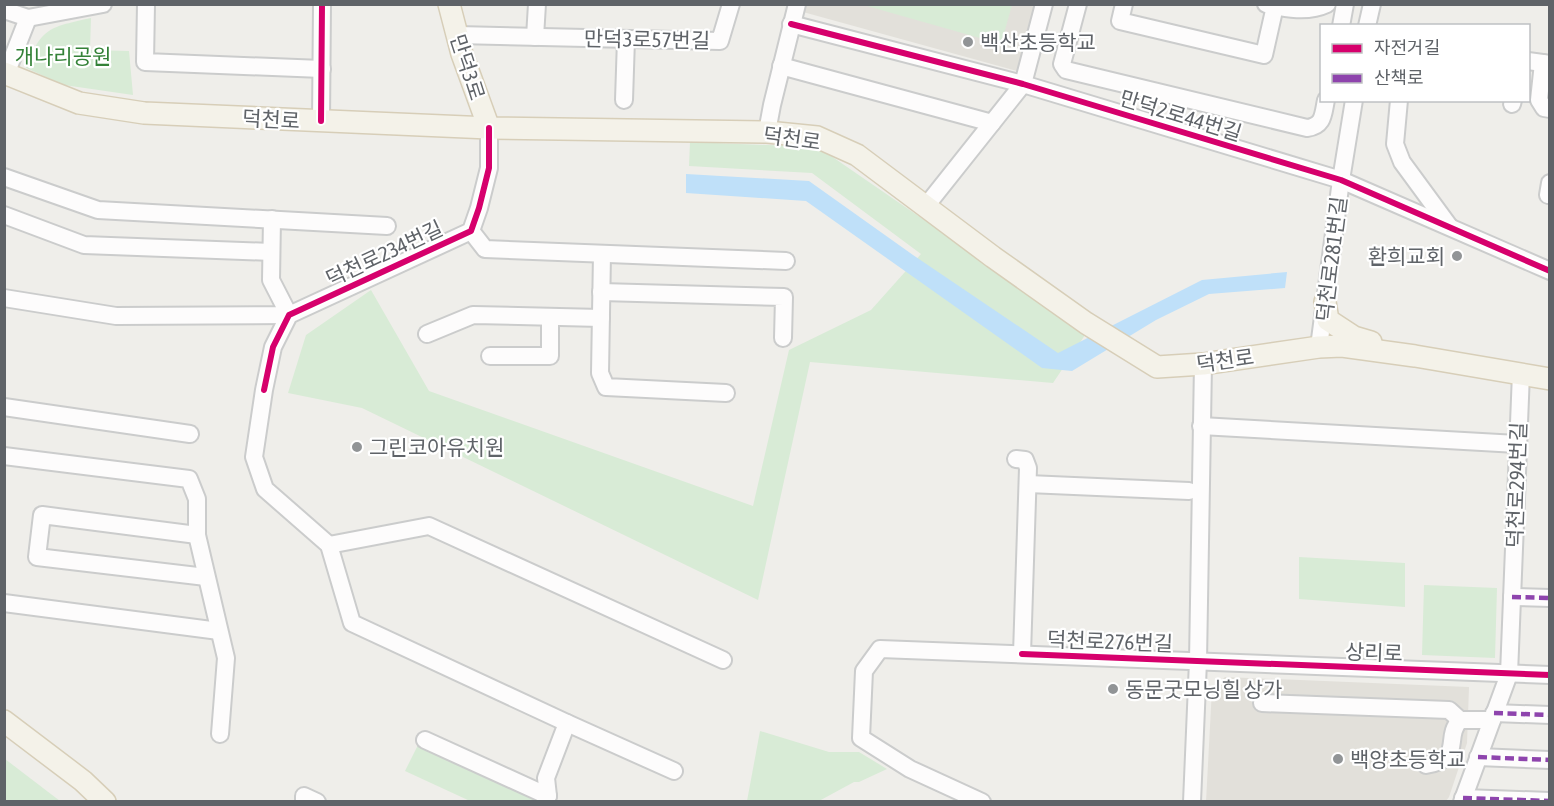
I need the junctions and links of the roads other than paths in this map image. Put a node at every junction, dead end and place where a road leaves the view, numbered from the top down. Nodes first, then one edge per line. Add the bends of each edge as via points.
1 (103, 4) edge
2 (146, 4) edge
3 (322, 4) edge
4 (449, 4) edge
5 (537, 4) edge
6 (731, 4) edge
7 (796, 4) edge
8 (1044, 4) edge
9 (1078, 4) edge
10 (1124, 4) edge
11 (1327, 4) edge
12 (1345, 4) edge
13 (1372, 4) edge
14 (1271, 5) edge
15 (4, 10) edge
16 (28, 18) junction
17 (791, 24) junction
18 (1341, 24) edge
19 (1367, 24) edge
20 (457, 35) junction
21 (536, 37) junction
22 (626, 39) junction
23 (1540, 63) edge
24 (781, 66) junction
25 (322, 69) junction
26 (5, 73) edge
27 (1023, 84) junction
28 (624, 100) dead end
29 (1326, 102) edge
30 (1354, 102) edge
31 (1399, 102) edge
32 (1550, 109) edge
33 (321, 121) junction
34 (992, 123) junction
35 (489, 128) junction
36 (767, 132) junction
37 (4, 177) edge
38 (1341, 180) junction
39 (926, 206) junction
40 (4, 215) edge
41 (272, 219) junction
42 (387, 226) dead end
43 (1450, 227) junction
44 (471, 231) junction
45 (271, 252) junction
46 (602, 254) junction
47 (786, 261) dead end
48 (1550, 271) edge
49 (601, 292) junction
50 (4, 298) edge
51 (1325, 302) junction
52 (289, 315) junction
53 (550, 317) junction
54 (601, 318) junction
55 (427, 334) dead end
56 (783, 338) dead end
57 (1319, 347) junction
58 (490, 356) dead end
59 (1415, 356) junction
60 (1203, 364) junction
61 (1521, 373) junction
62 (1550, 379) edge
63 (726, 393) dead end
64 (4, 408) edge
65 (1201, 426) junction
66 (190, 434) dead end
67 (1518, 444) junction
68 (4, 456) edge
69 (1016, 459) dead end
70 (1028, 484) junction
71 (1189, 491) dead end
72 (197, 535) junction
73 (329, 545) junction
74 (206, 578) junction
75 (1512, 597) junction
76 (1550, 598) edge
77 (4, 603) edge
78 (219, 631) junction
79 (1022, 654) junction
80 (723, 660) dead end
81 (1198, 662) junction
82 (1509, 674) junction
83 (1550, 675) edge
84 (1262, 703) dead end
85 (1550, 715) edge
86 (1493, 716) junction
87 (1460, 720) junction
88 (4, 721) edge
89 (567, 723) junction
90 (220, 734) dead end
91 (425, 740) dead end
92 (1478, 757) junction
93 (1550, 760) edge
94 (1426, 765) dead end
95 (674, 771) dead end
96 (547, 799) edge
97 (1463, 800) edge
98 (105, 801) edge
99 (304, 801) edge
100 (317, 801) edge
101 (982, 801) edge
102 (1192, 801) edge
103 (1550, 801) edge

1 - 16 street
2 - 25 street via 145,62
3 - 25 street
4 - 20 main road, 만덕3로
5 - 21 street
6 - 22 street, 만덕3로57번길 via 720,41
7 - 17 street
8 - 27 street
9 - 29 street via 1062,64 1066,70 1307,128 1315,128 1321,122
10 - 14 street via 1120,21 1264,55
11 - 14 street via 1317,9
12 - 18 street
13 - 19 street
15 - 16 street
16 - 26 street
17 - 24 street
17 - 27 street, 만덕2로44번길
20 - 21 street, 만덕3로57번길
20 - 35 main road, 만덕3로
21 - 22 street, 만덕3로57번길
22 - 28 street
23 - 32 street via 1539,100 1544,108
24 - 34 street
24 - 36 street
25 - 33 street
26 - 33 main road, 덕천로 via 79,103 144,113
27 - 34 street
27 - 38 street, 만덕2로44번길
30 - 38 street, 덕천로281번길
31 - 43 street, 만덕2로44번길 via 1395,144 1402,162
33 - 35 main road, 덕천로
34 - 39 street
35 - 36 main road, 덕천로
35 - 44 street, 덕천로234번길 via 489,168
36 - 39 main road, 덕천로 via 817,137 858,155
37 - 41 street via 98,210
38 - 43 street, 만덕2로44번길
38 - 51 street, 덕천로281번길
39 - 60 main road, 덕천로 via 1086,323 1157,367
40 - 45 street via 84,245
41 - 42 street
41 - 45 street
43 - 48 street, 만덕2로44번길
44 - 46 street via 485,249
44 - 52 street, 덕천로234번길
45 - 52 street via 271,280
46 - 47 street
46 - 49 street
49 - 54 street
49 - 56 street via 784,297
50 - 52 street via 116,316
51 - 57 street, 덕천로281번길
51 - 59 main road via 1329,320 1354,337
52 - 73 street via 273,347 254,457 265,489
53 - 54 street
53 - 55 street via 473,315
53 - 58 street via 550,356
54 - 63 street via 600,373 606,387
57 - 59 main road, 덕천로 via 1342,346
57 - 60 main road, 덕천로
59 - 61 main road, 덕천로
60 - 65 street, 덕천로276번길
61 - 62 main road, 덕천로
61 - 67 street, 덕천로294번길
64 - 66 street
65 - 67 street
65 - 81 street, 덕천로276번길
67 - 75 street, 덕천로294번길
68 - 72 street via 189,479 197,499
69 - 70 street, 덕천로276번길 via 1025,460
70 - 71 street
70 - 79 street, 덕천로276번길
72 - 74 street
72 - 74 street via 42,515 37,557
73 - 80 street via 429,526
73 - 89 street via 352,623
74 - 78 street
75 - 76 street
75 - 82 street, 덕천로294번길
77 - 78 street
78 - 90 street via 226,658
79 - 81 street, 덕천로276번길
79 - 101 street via 880,649 864,671 861,738 909,769
81 - 82 street, 상리로
81 - 102 street, 덕천로276번길
82 - 83 street, 상리로
82 - 86 street, 덕천로294번길
84 - 87 street via 1449,710
85 - 86 street
86 - 87 street
86 - 92 street, 덕천로294번길
87 - 94 street via 1454,726 1449,755
88 - 98 main road
89 - 95 street
89 - 96 street via 546,778
91 - 96 street
92 - 93 street
92 - 97 street, 덕천로294번길
97 - 103 street
99 - 100 street via 304,796

